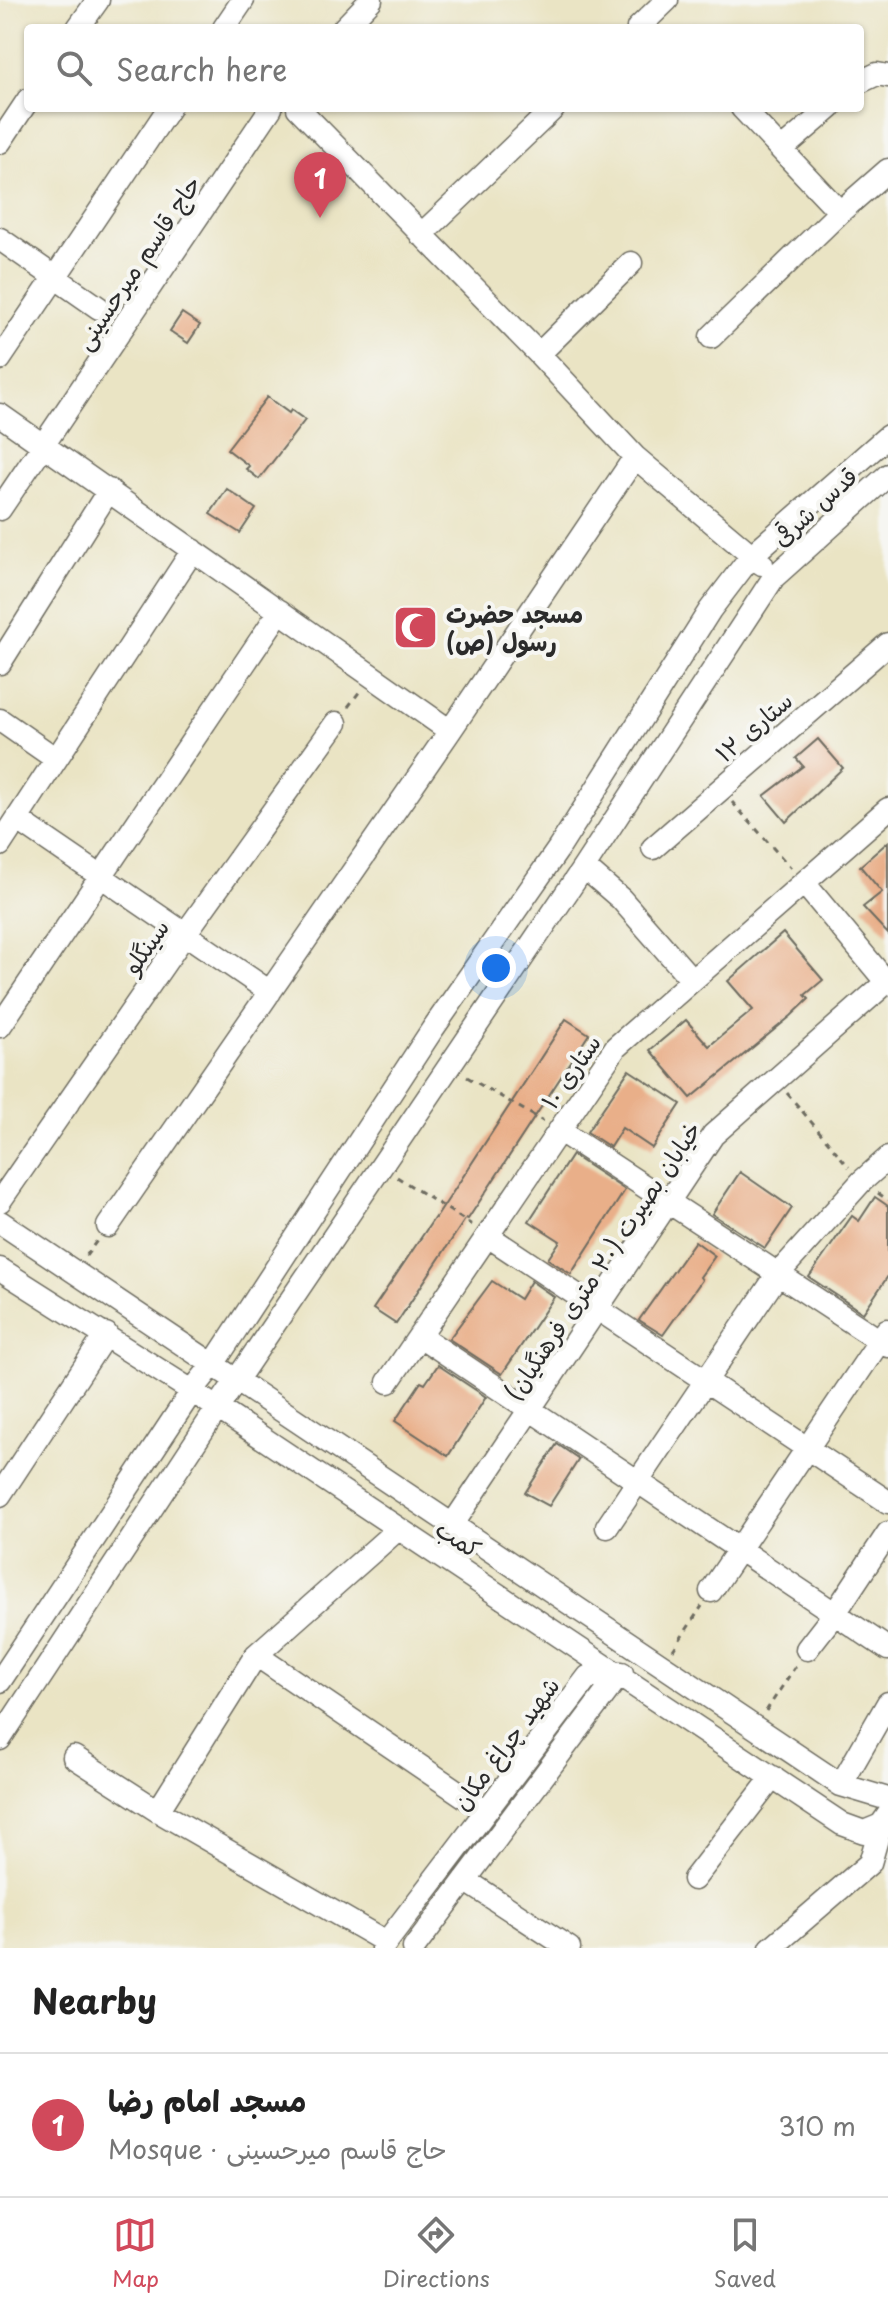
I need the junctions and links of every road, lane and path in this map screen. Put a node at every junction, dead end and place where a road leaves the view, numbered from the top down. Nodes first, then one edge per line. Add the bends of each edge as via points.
1 (98, 0) edge
2 (242, 0) edge
3 (371, 0) edge
4 (667, 0) edge
5 (81, 24) edge
6 (227, 24) edge
7 (348, 24) edge
8 (650, 24) edge
9 (888, 76) edge
10 (864, 80) edge
11 (24, 106) edge
12 (166, 112) edge
13 (268, 112) edge
14 (302, 112) edge
15 (550, 112) edge
16 (746, 112) edge
17 (825, 112) edge
18 (0, 142) edge
19 (782, 149) junction
20 (888, 170) edge
21 (840, 212) junction
22 (421, 235) junction
23 (0, 239) edge
24 (631, 263) dead end
25 (55, 277) junction
26 (99, 308) dead end
27 (711, 337) dead end
28 (539, 354) junction
29 (0, 359) edge
30 (0, 415) edge
31 (888, 436) edge
32 (45, 445) junction
33 (635, 457) junction
34 (888, 475) edge
35 (109, 490) junction
36 (0, 509) edge
37 (193, 550) junction
38 (752, 555) junction
39 (774, 577) junction
40 (280, 611) junction
41 (886, 649) edge
42 (0, 663) edge
43 (372, 675) junction
44 (0, 720) edge
45 (336, 723) joint
46 (450, 731) junction
47 (56, 759) junction
48 (720, 789) junction
49 (888, 809) edge
50 (17, 819) junction
51 (0, 845) edge
52 (653, 848) dead end
53 (584, 867) junction
54 (102, 876) junction
55 (804, 883) junction
56 (185, 934) junction
57 (692, 980) junction
58 (888, 983) edge
59 (270, 992) junction
60 (0, 1026) edge
61 (449, 1066) junction
62 (776, 1080) junction
63 (560, 1131) junction
64 (888, 1158) edge
65 (381, 1167) junction
66 (861, 1182) junction
67 (0, 1201) edge
68 (669, 1203) junction
69 (0, 1222) edge
70 (108, 1226) joint
71 (488, 1236) junction
72 (0, 1269) edge
73 (74, 1272) junction
74 (778, 1274) junction
75 (599, 1307) junction
76 (106, 1334) junction
77 (420, 1336) junction
78 (885, 1339) edge
79 (212, 1366) junction
80 (707, 1380) junction
81 (388, 1382) dead end
82 (192, 1391) junction
83 (217, 1409) junction
84 (531, 1410) junction
85 (807, 1447) junction
86 (638, 1482) junction
87 (0, 1495) edge
88 (888, 1502) edge
89 (453, 1524) junction
90 (607, 1527) dead end
91 (398, 1529) junction
92 (888, 1533) edge
93 (738, 1549) junction
94 (711, 1591) joint
95 (835, 1613) junction
96 (807, 1649) joint
97 (888, 1649) edge
98 (256, 1655) junction
99 (658, 1663) junction
100 (620, 1674) junction
101 (0, 1681) edge
102 (888, 1703) edge
103 (755, 1728) junction
104 (0, 1739) edge
105 (74, 1757) dead end
106 (515, 1773) junction
107 (773, 1777) junction
108 (841, 1785) junction
109 (534, 1789) junction
110 (888, 1799) edge
111 (158, 1811) junction
112 (486, 1811) junction
113 (884, 1820) edge
114 (694, 1879) dead end
115 (465, 1880) junction
116 (419, 1944) edge
117 (384, 1945) edge
118 (569, 1948) edge
119 (771, 1948) edge

1 - 5 street
2 - 6 street
3 - 7 street
4 - 8 street
9 - 10 street
11 - 18 street
12 - 25 street
13 - 32 street, حاج قاسم میرحسینی
14 - 22 street
15 - 22 street
16 - 19 street
17 - 19 street
19 - 21 street
20 - 21 street
21 - 27 street
22 - 28 street
23 - 25 street
24 - 28 street
25 - 26 street
25 - 29 street
28 - 33 street
30 - 32 street
31 - 38 street
32 - 35 street
32 - 36 street, حاج قاسم میرحسینی
33 - 38 street
33 - 46 street
34 - 39 street, قدس شرقی
35 - 37 street
35 - 42 street
37 - 40 street
37 - 47 street
38 - 39 street
38 - 79 street via 710,610 559,848 432,1030
39 - 53 street, قدس شرقی
40 - 43 street
40 - 54 street
41 - 48 street, ستاری ۱۲
43 - 45 path
43 - 46 street
44 - 47 street
45 - 56 street, سینگلو
46 - 59 street
47 - 50 street
48 - 52 street, ستاری ۱۲
48 - 55 path
49 - 55 street, ستاری ۱۰
50 - 51 street
50 - 54 street
53 - 57 street via 621,899
53 - 61 street, قدس شرقی
54 - 56 street
54 - 60 street
55 - 57 street, ستاری ۱۰
55 - 58 street
56 - 59 street
56 - 67 street, سینگلو
57 - 63 street, ستاری ۱۰ via 616,1047
58 - 62 street, خیابان بصیرت (۲۰ متری فرهنگیان)
59 - 70 street
61 - 63 path
61 - 65 street, قدس شرقی
62 - 66 path
62 - 68 street, خیابان بصیرت (۲۰ متری فرهنگیان) via 713,1135
63 - 68 street
63 - 71 street, ستاری ۱۰
64 - 66 street
65 - 71 path
65 - 83 street, قدس شرقی
66 - 74 street
68 - 74 street
68 - 75 street, خیابان بصیرت (۲۰ متری فرهنگیان)
69 - 73 street, کمب
70 - 73 path
71 - 75 street
71 - 77 street, ستاری ۱۰
72 - 76 street, کمب
73 - 79 street, کمب
74 - 78 street
74 - 80 street
75 - 80 street
75 - 84 street, خیابان بصیرت (۲۰ متری فرهنگیان)
76 - 82 street, کمب
76 - 87 street
77 - 81 street, ستاری ۱۰
77 - 84 street
78 - 85 street
79 - 82 street
79 - 89 street, کمب
80 - 85 street
80 - 86 street
82 - 83 street, کمب
82 - 101 street
83 - 91 street, کمب
83 - 104 street, قدس شرقی
84 - 86 street
84 - 89 street, خیابان بصیرت (۲۰ متری فرهنگیان)
85 - 88 street
85 - 93 street
86 - 90 street
86 - 93 street
89 - 99 street, کمب
91 - 98 street
91 - 100 street, کمب
92 - 95 street
93 - 94 street
93 - 95 street
94 - 99 path
95 - 96 street
95 - 97 street
96 - 103 path
98 - 111 street
98 - 112 street
99 - 100 street
99 - 103 street, کمب
100 - 106 street, شهید چراغ مکان via 588,1677
100 - 107 street, کمب
100 - 109 street, شهید چراغ مکان
102 - 108 street
103 - 108 street, کمب
105 - 111 street
106 - 109 street
106 - 112 street, شهید چراغ مکان
107 - 113 street, کمب via 842,1824 864,1832
107 - 114 street
108 - 110 street, کمب
109 - 115 street, شهید چراغ مکان
111 - 117 street
112 - 117 street, شهید چراغ مکان
113 - 119 street via 870,1863
115 - 116 street, شهید چراغ مکان
115 - 118 street

